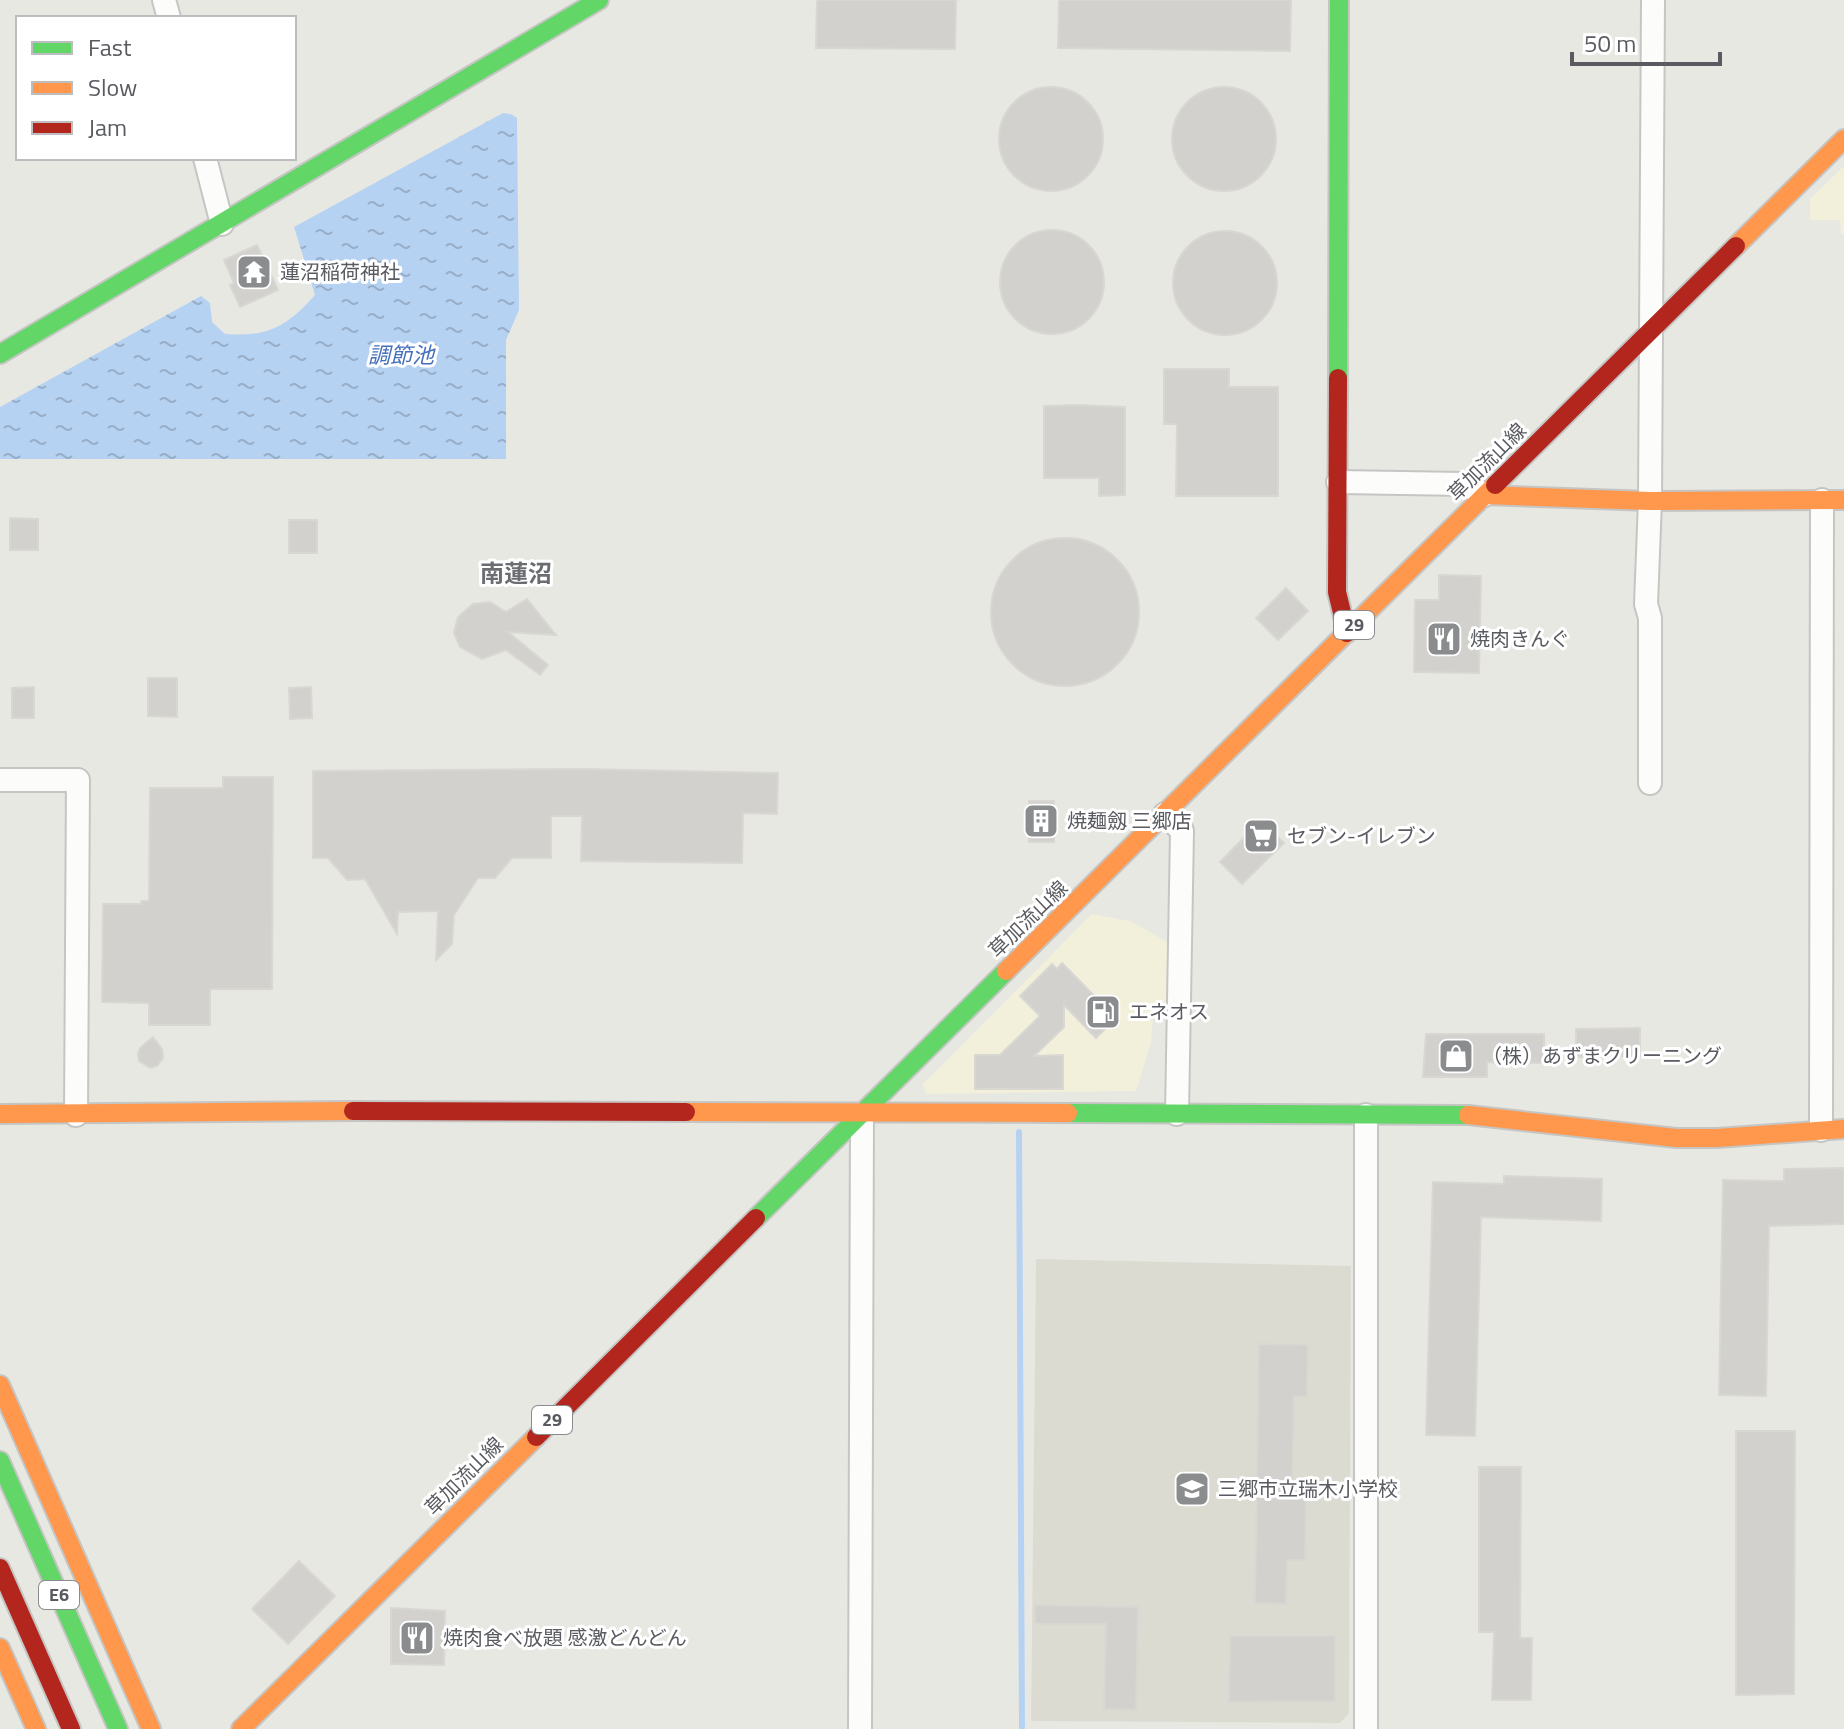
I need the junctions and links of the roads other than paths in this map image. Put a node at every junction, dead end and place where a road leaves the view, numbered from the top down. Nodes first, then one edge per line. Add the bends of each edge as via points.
1 (599, 0) edge
2 (1339, 0) edge
3 (1653, 0) edge
4 (1844, 139) edge
5 (206, 160) edge
6 (222, 224) junction
7 (1650, 330) junction
8 (0, 354) edge
9 (1338, 482) junction
10 (1485, 495) junction
11 (1833, 500) edge
12 (1650, 501) junction
13 (1347, 633) junction
14 (0, 780) edge
15 (1650, 783) dead end
16 (1165, 814) junction
17 (0, 1114) edge
18 (863, 1114) junction
19 (1177, 1114) junction
20 (76, 1115) junction
21 (1366, 1115) junction
22 (1833, 1130) edge
23 (0, 1385) edge
24 (0, 1461) edge
25 (0, 1568) edge
26 (0, 1648) edge
27 (36, 1729) edge
28 (71, 1729) edge
29 (118, 1729) edge
30 (151, 1729) edge
31 (241, 1729) edge
32 (860, 1729) edge
33 (1366, 1729) edge

1 - 6 main road
2 - 9 main road
3 - 7 street
4 - 7 main road, 草加流山線 / 29
5 - 6 street
6 - 8 main road
7 - 10 main road, 草加流山線 / 29
7 - 12 street
9 - 10 street via 1464,484
9 - 13 main road via 1337,592
10 - 12 main road
10 - 13 main road, 草加流山線 / 29
11 - 12 main road
11 - 22 street
12 - 15 street
13 - 16 main road, 草加流山線 / 29
14 - 20 street via 78,780
16 - 18 main road, 草加流山線 / 29
16 - 19 street via 1182,831
17 - 20 main road
18 - 19 main road
18 - 20 main road
18 - 31 main road, 草加流山線 / 29
18 - 32 street
19 - 21 main road
21 - 22 main road via 1496,1116 1676,1138
21 - 33 street
23 - 30 main road
24 - 29 main road, E6
25 - 28 main road, E6
26 - 27 main road

